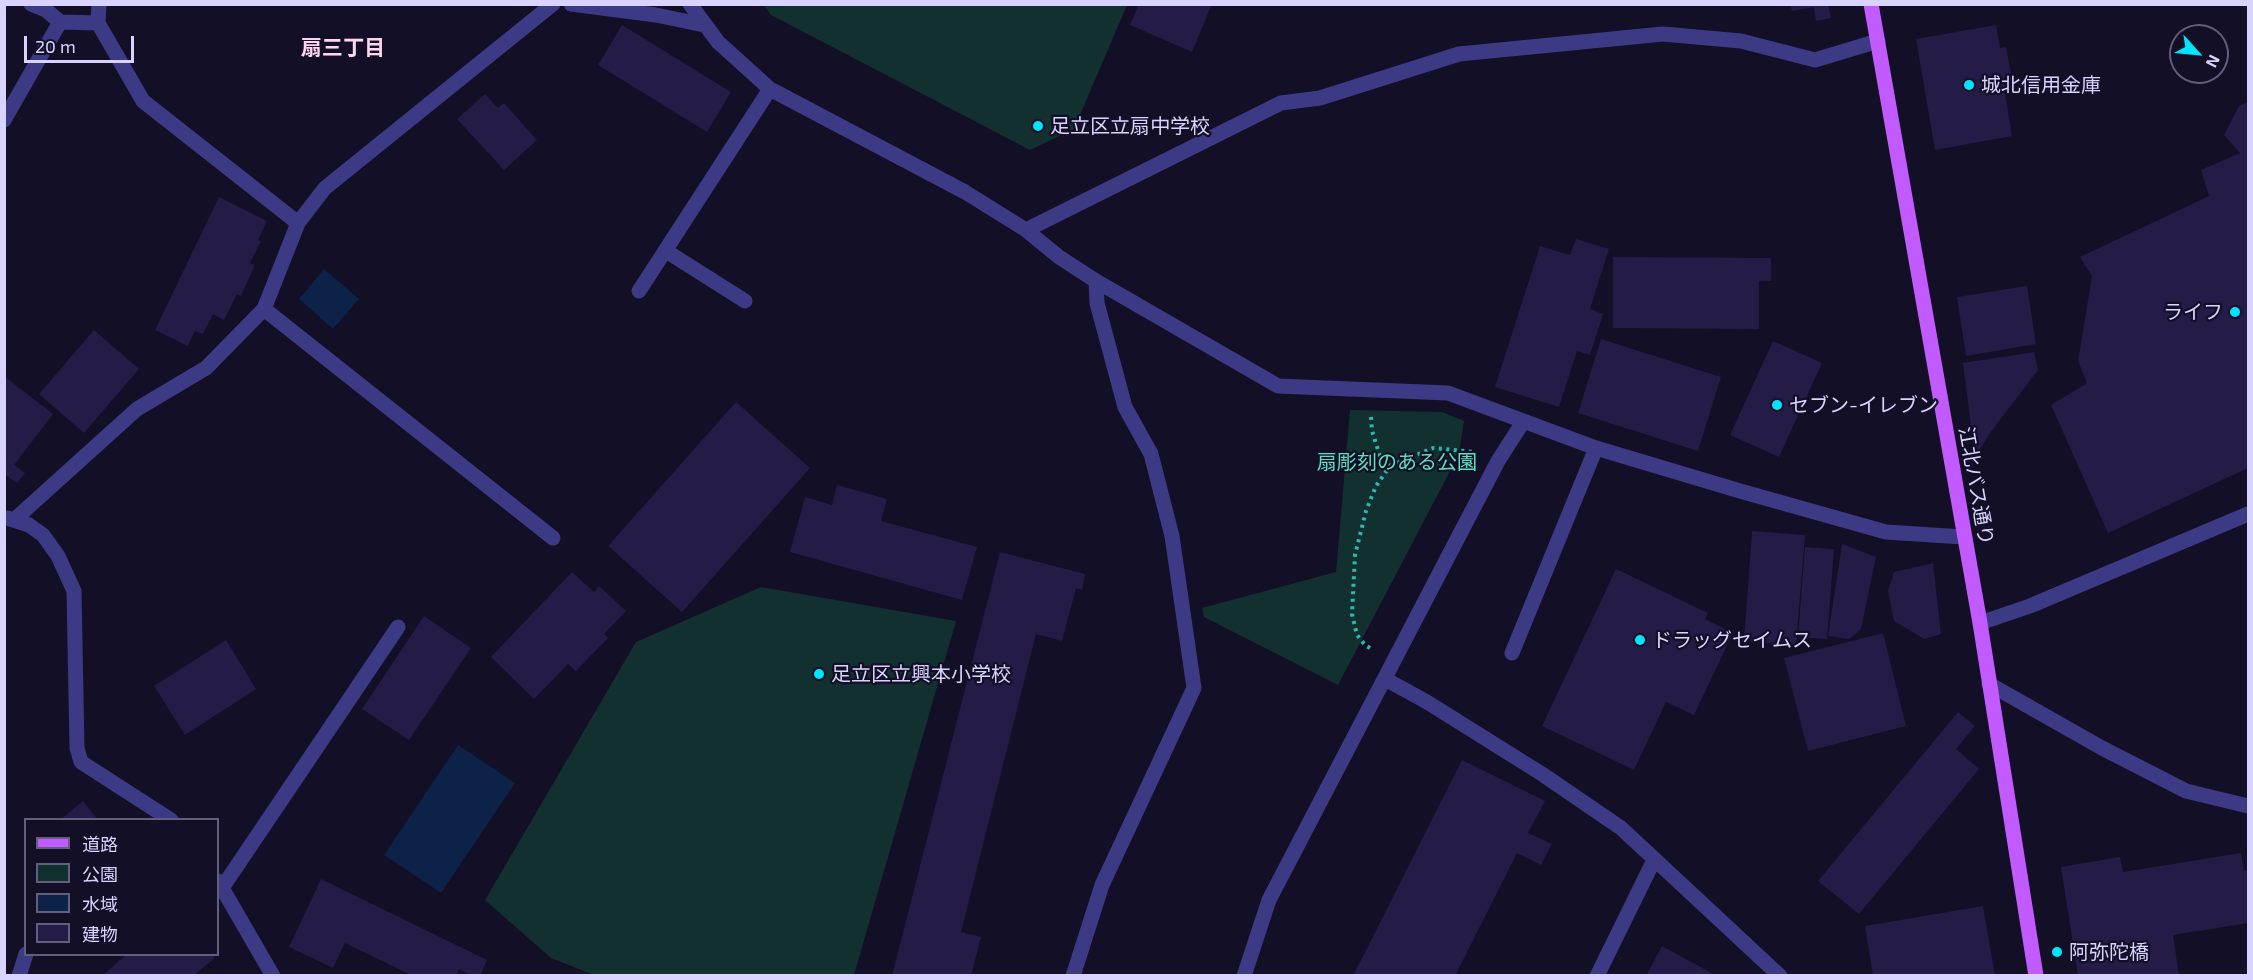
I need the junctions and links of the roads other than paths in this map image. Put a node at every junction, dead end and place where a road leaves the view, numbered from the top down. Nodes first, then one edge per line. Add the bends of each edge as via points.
1 (32, 4) edge
2 (99, 4) edge
3 (553, 4) edge
4 (571, 4) edge
5 (690, 4) edge
6 (1871, 4) edge
7 (60, 22) junction
8 (98, 23) junction
9 (704, 25) junction
10 (1878, 41) junction
11 (770, 89) junction
12 (4, 120) edge
13 (298, 223) junction
14 (1026, 230) junction
15 (666, 250) junction
16 (1096, 281) junction
17 (639, 291) dead end
18 (745, 301) dead end
19 (264, 309) junction
20 (1523, 422) junction
21 (1596, 448) junction
22 (2248, 514) edge
23 (9, 518) edge
24 (1963, 537) junction
25 (553, 538) dead end
26 (1980, 623) junction
27 (399, 627) dead end
28 (1512, 653) dead end
29 (1385, 679) junction
30 (1989, 684) junction
31 (2248, 806) edge
32 (169, 818) edge
33 (1654, 860) junction
34 (220, 885) edge
35 (25, 956) edge
36 (19, 975) edge
37 (273, 975) edge
38 (1073, 975) edge
39 (1244, 975) edge
40 (1597, 975) edge
41 (1780, 975) edge
42 (2036, 975) edge

1 - 7 street
2 - 8 street
3 - 13 street via 325,188
4 - 9 street
5 - 9 street
6 - 10 main road, 江北バス通り
7 - 8 street
7 - 12 street
8 - 13 street via 143,101
9 - 11 street
10 - 14 street via 1815,60 1741,41 1663,34 1459,54 1320,98 1281,103
10 - 24 main road, 江北バス通り
11 - 14 street via 965,192
11 - 15 street
13 - 19 street
14 - 16 street
15 - 17 street
15 - 18 street
16 - 20 street via 1278,386 1448,393
16 - 38 street via 1097,303 1125,407 1151,454 1172,536 1194,688 1102,885
19 - 23 street via 206,368 137,409
19 - 25 street
20 - 21 street
20 - 29 street via 1498,461
21 - 24 street via 1886,532
21 - 28 street
22 - 26 street via 2030,606
23 - 32 street via 43,535 74,591 77,748 81,762
24 - 26 main road, 江北バス通り
26 - 30 main road, 江北バス通り
27 - 34 street
29 - 33 street via 1542,774 1621,828
29 - 39 street via 1269,900
30 - 31 street via 2186,791
30 - 42 main road, 江北バス通り
33 - 40 street
33 - 41 street
34 - 37 street
35 - 36 street

